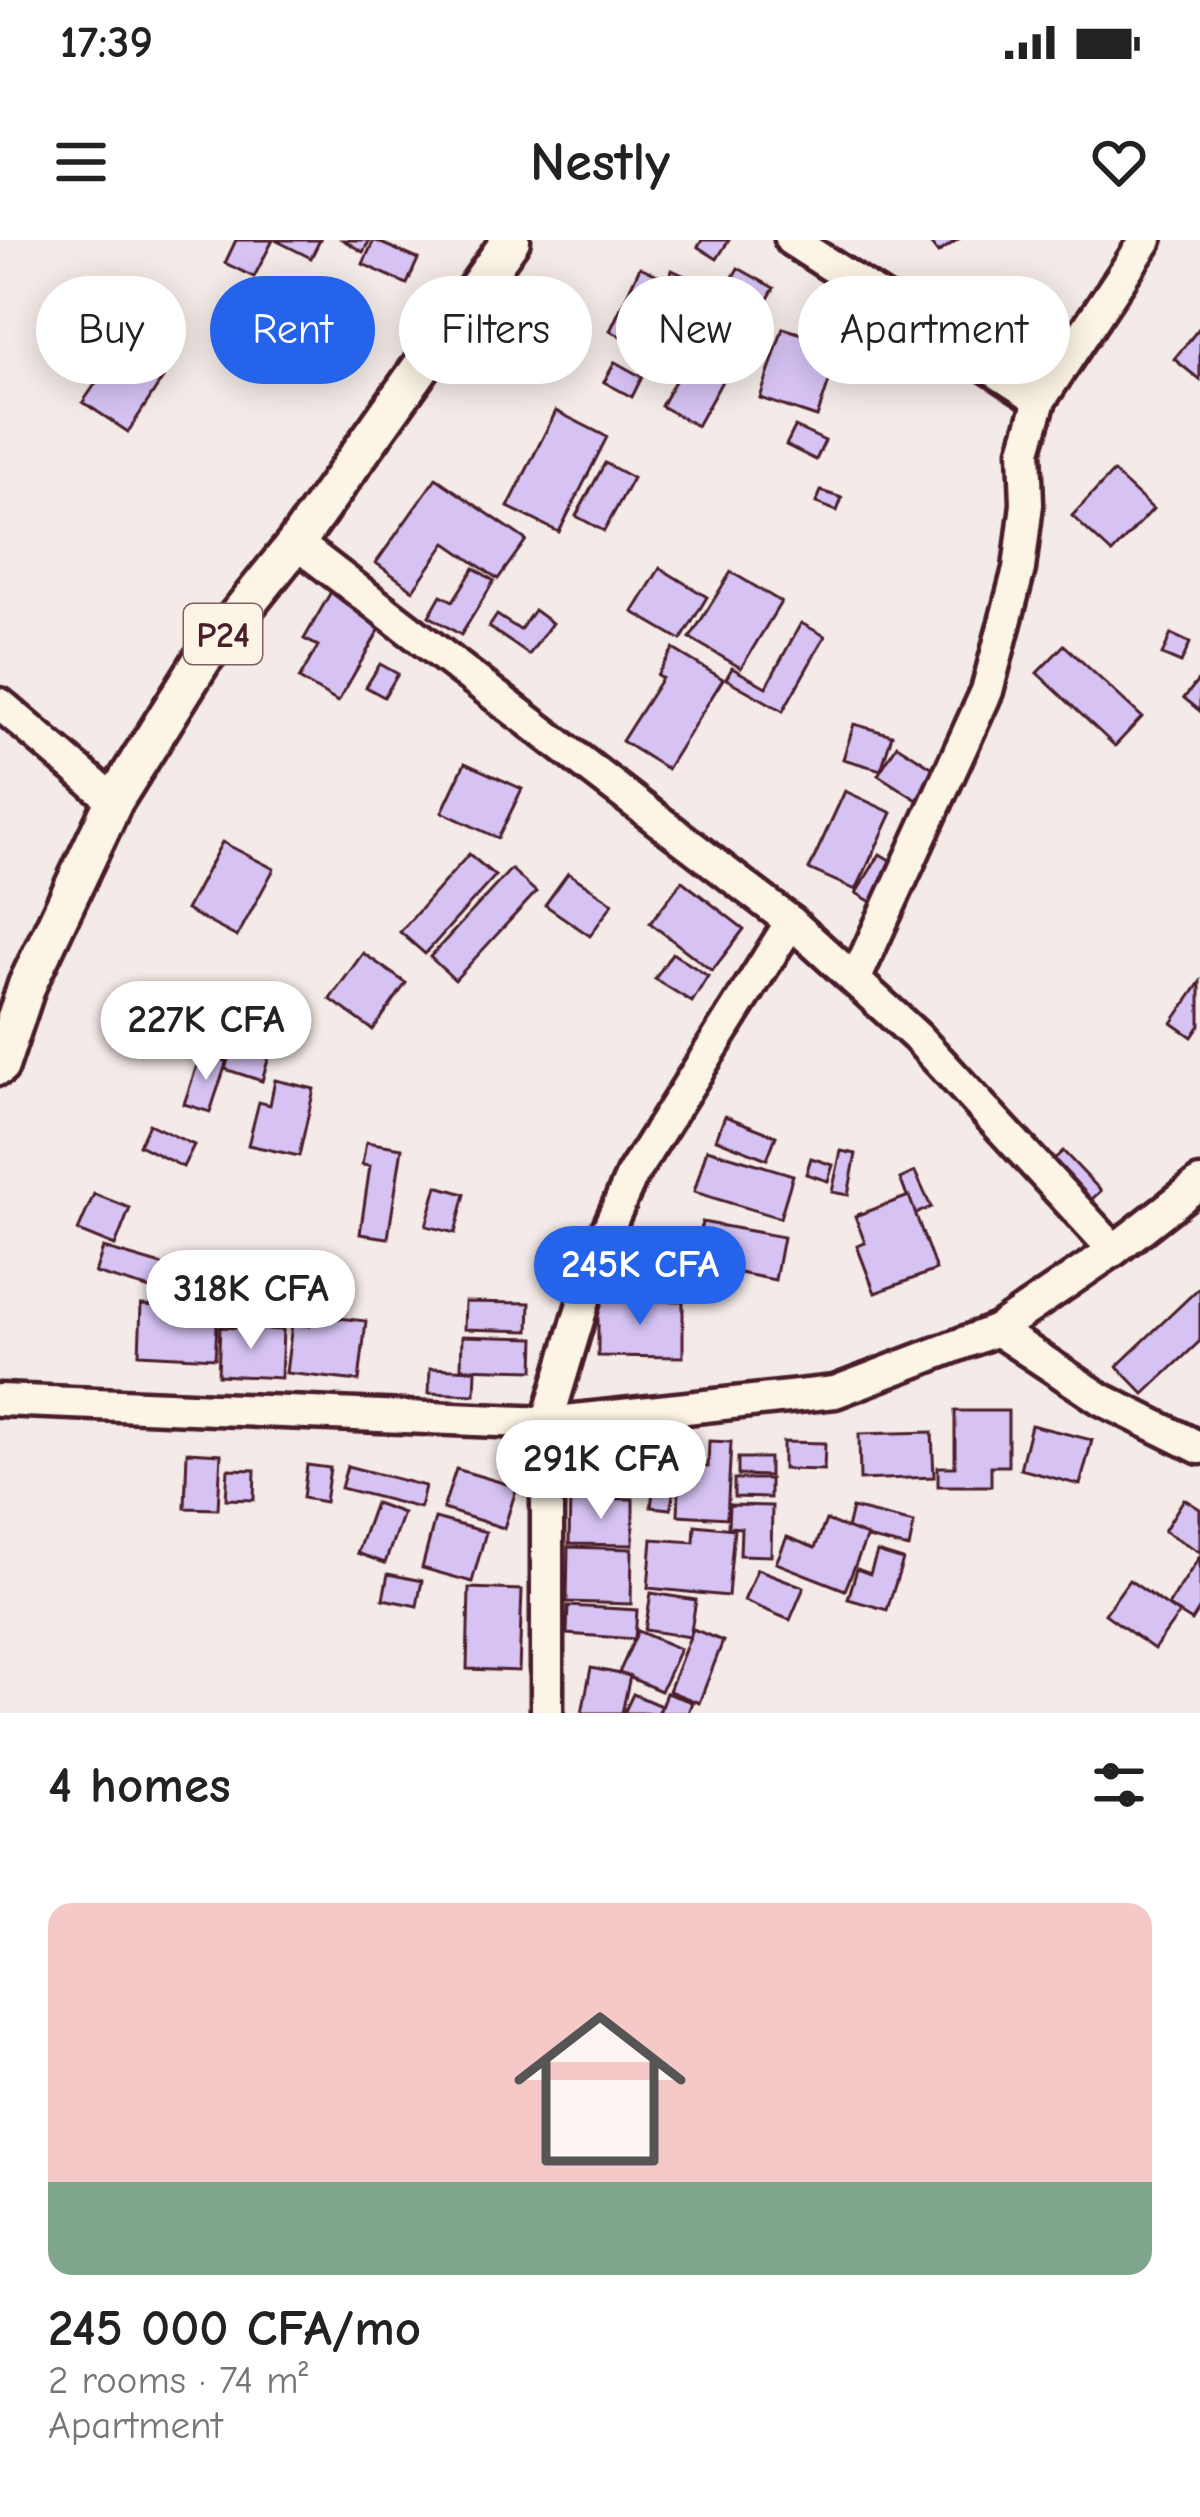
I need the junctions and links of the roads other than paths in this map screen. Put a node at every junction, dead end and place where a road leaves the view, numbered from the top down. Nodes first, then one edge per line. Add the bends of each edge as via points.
1 (511, 240) edge
2 (791, 240) edge
3 (1146, 240) edge
4 (1040, 400) junction
5 (296, 543) junction
6 (0, 704) edge
7 (114, 801) junction
8 (791, 922) junction
9 (855, 980) junction
10 (0, 1066) edge
11 (1200, 1184) edge
12 (1114, 1250) junction
13 (997, 1330) junction
14 (0, 1400) edge
15 (547, 1423) junction
16 (1200, 1448) edge
17 (547, 1713) edge

1 - 5 main road, P24
2 - 4 street
3 - 4 street
4 - 9 street via 1025,450 1019,569 993,674
5 - 7 main road, P24 via 202,660
5 - 8 street
6 - 7 street
7 - 10 main road, P24 via 28,985
8 - 9 street
8 - 15 street via 616,1207
9 - 12 street
11 - 12 street
12 - 13 street
13 - 15 street via 835,1392
13 - 16 street via 1101,1399
14 - 15 street
15 - 17 street

